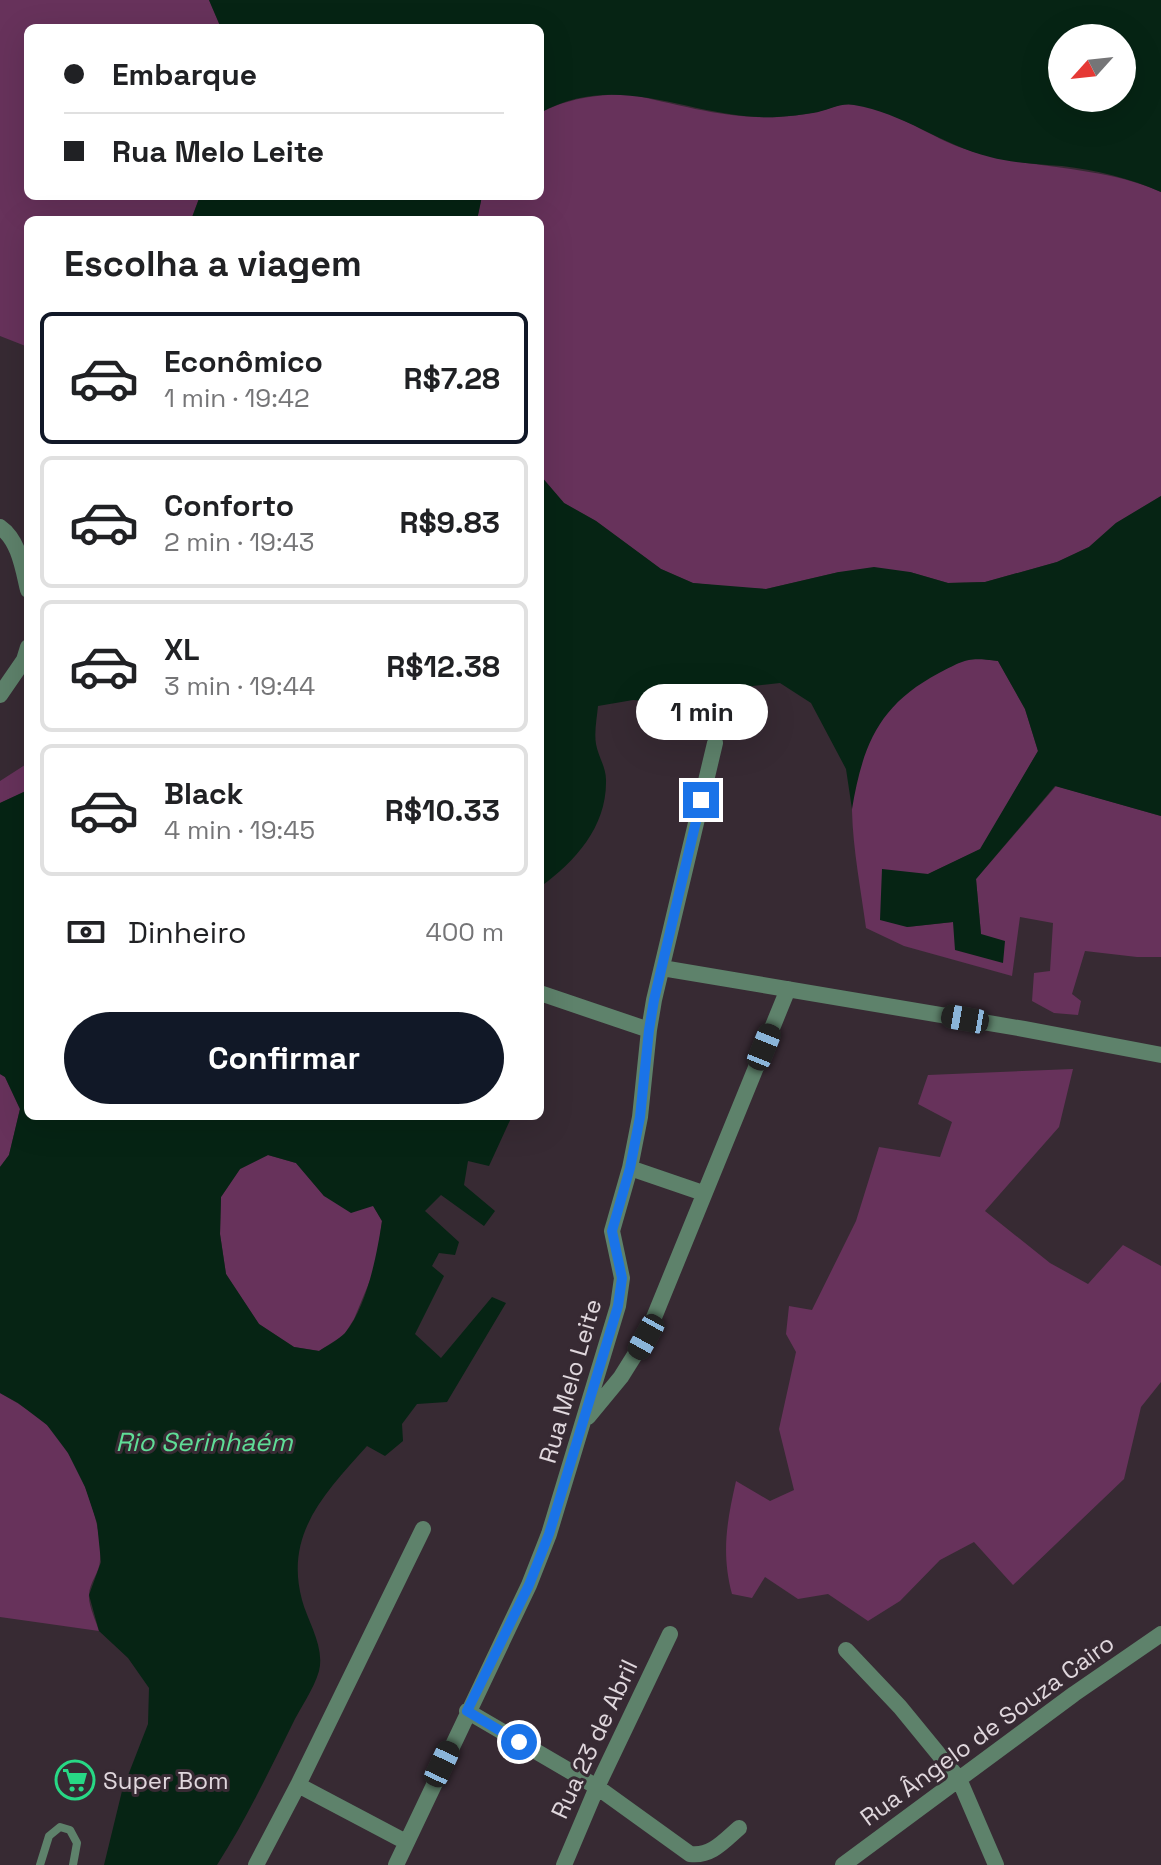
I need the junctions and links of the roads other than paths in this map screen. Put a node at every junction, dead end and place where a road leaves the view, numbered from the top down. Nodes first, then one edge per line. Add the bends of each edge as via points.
1 (3, 532) edge
2 (24, 573) edge
3 (24, 660) edge
4 (0, 695) edge
5 (715, 743) dead end
6 (662, 968) junction
7 (788, 989) junction
8 (544, 994) edge
9 (649, 1030) junction
10 (1161, 1055) edge
11 (630, 1168) junction
12 (703, 1193) junction
13 (585, 1421) junction
14 (423, 1529) dead end
15 (670, 1634) dead end
16 (1161, 1634) edge
17 (846, 1650) dead end
18 (467, 1711) junction
19 (959, 1779) junction
20 (298, 1785) junction
21 (597, 1787) junction
22 (739, 1828) dead end
23 (406, 1842) junction
24 (40, 1865) edge
25 (73, 1865) edge
26 (256, 1865) edge
27 (396, 1865) edge
28 (564, 1865) edge
29 (843, 1865) edge
30 (996, 1865) edge

1 - 2 street
3 - 4 street
5 - 6 street, Rua Melo Leite
6 - 7 street
6 - 9 street, Rua Melo Leite
7 - 10 street
7 - 12 street
8 - 9 street
9 - 11 street, Rua Melo Leite
11 - 12 street
11 - 13 street, Rua Melo Leite via 612,1231 622,1289
12 - 13 street via 646,1337
13 - 18 street, Rua Melo Leite via 529,1585
14 - 20 street
15 - 21 street, Rua 23 de Abril
16 - 19 street, Rua Ângelo de Souza Cairo
17 - 19 street
18 - 21 street
18 - 23 street, Rua Melo Leite
19 - 29 street, Rua Ângelo de Souza Cairo
19 - 30 street
20 - 23 street
20 - 26 street
21 - 22 street via 690,1854 709,1852
21 - 28 street, Rua 23 de Abril
23 - 27 street, Rua Melo Leite
24 - 25 lane via 49,1836 60,1827 74,1834

